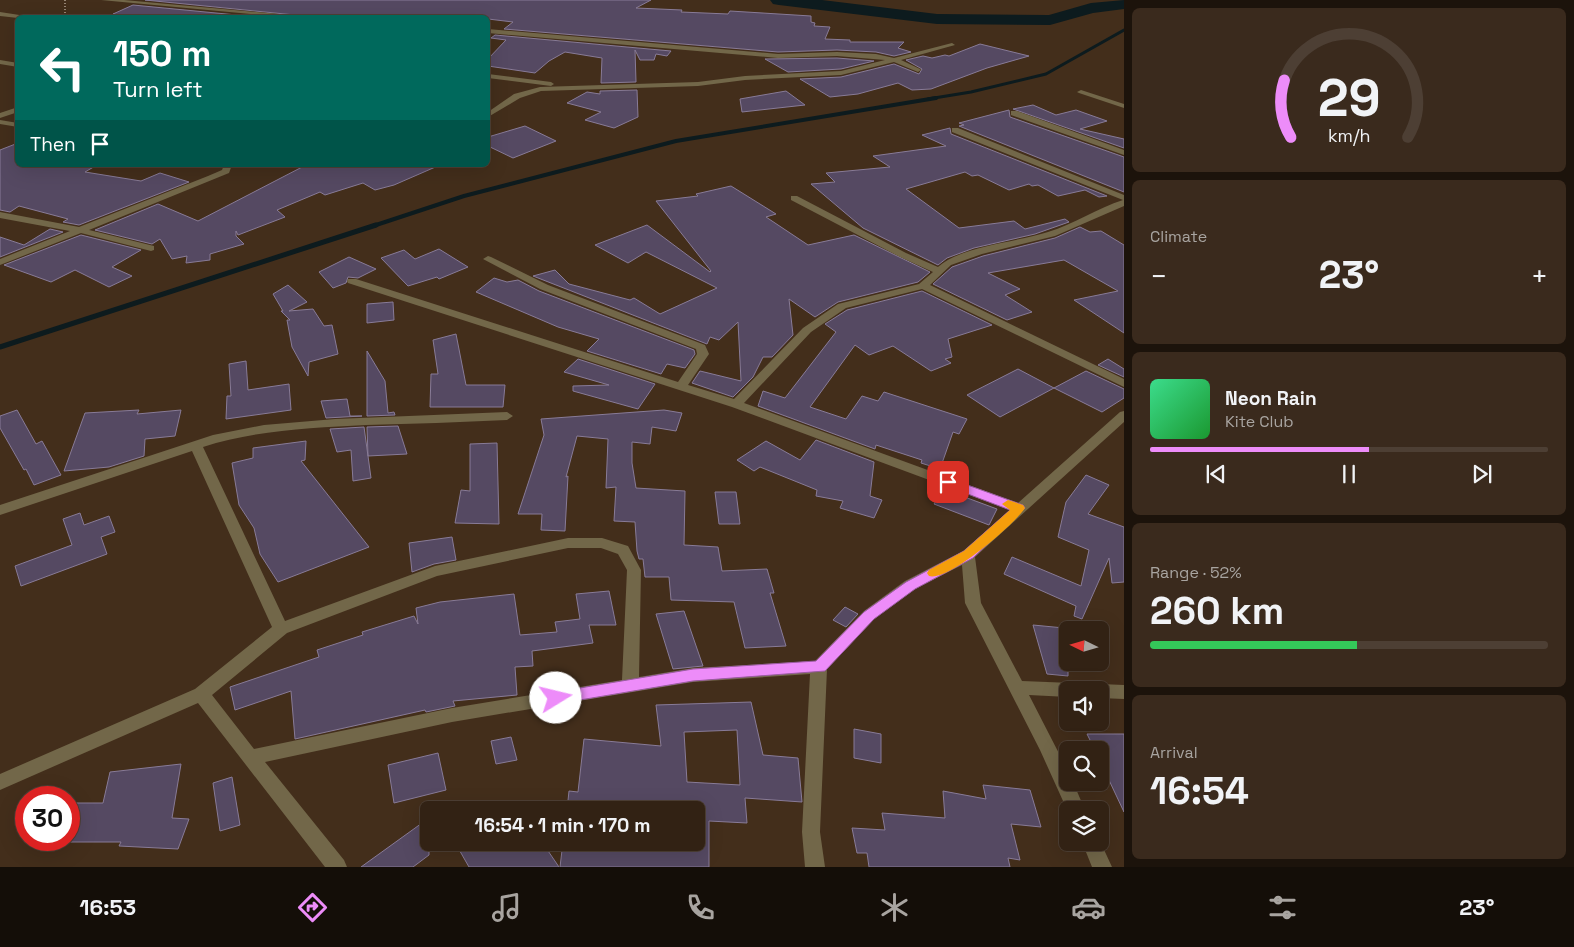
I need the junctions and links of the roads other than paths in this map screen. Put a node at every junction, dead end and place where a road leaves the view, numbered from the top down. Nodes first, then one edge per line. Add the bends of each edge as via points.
1 (104, 0) edge
2 (233, 11) junction
3 (0, 14) edge
4 (225, 15) edge
5 (283, 15) edge
6 (15, 16) edge
7 (490, 31) edge
8 (952, 45) dead end
9 (890, 59) junction
10 (0, 62) edge
11 (15, 64) edge
12 (918, 70) dead end
13 (490, 76) edge
14 (591, 88) junction
15 (1081, 92) dead end
16 (1124, 106) edge
17 (15, 110) edge
18 (1014, 113) dead end
19 (490, 114) edge
20 (0, 116) edge
21 (0, 122) edge
22 (15, 124) edge
23 (955, 130) dead end
24 (1124, 153) edge
25 (227, 167) edge
26 (794, 198) dead end
27 (1124, 198) edge
28 (1124, 203) edge
29 (0, 215) edge
30 (79, 230) junction
31 (150, 248) dead end
32 (488, 259) dead end
33 (0, 262) edge
34 (940, 271) junction
35 (352, 281) dead end
36 (923, 286) junction
37 (1124, 383) edge
38 (681, 386) junction
39 (736, 404) junction
40 (1124, 415) edge
41 (507, 416) dead end
42 (196, 445) junction
43 (1019, 508) junction
44 (0, 510) edge
45 (968, 555) junction
46 (281, 629) junction
47 (820, 666) junction
48 (630, 686) junction
49 (1016, 688) junction
50 (1059, 690) edge
51 (1109, 691) edge
52 (1124, 692) edge
53 (201, 694) junction
54 (251, 758) junction
55 (0, 782) edge
56 (1072, 801) edge
57 (1094, 851) edge
58 (337, 867) edge
59 (815, 867) edge
60 (1102, 867) edge

1 - 2 street
2 - 4 street
2 - 5 street
3 - 6 street
7 - 9 street via 778,56 837,54
8 - 9 street
9 - 12 street
9 - 14 street via 841,73
10 - 11 street
13 - 14 street
14 - 19 street via 540,89 517,96
15 - 16 street
17 - 20 street
18 - 24 street
21 - 22 street
23 - 27 street
25 - 30 street via 226,171 211,178
26 - 34 street
28 - 34 street via 1052,234 956,260
29 - 30 street
30 - 31 street
30 - 33 street
32 - 38 street via 544,287 701,347 703,354
34 - 36 street
35 - 38 street
36 - 37 street
36 - 39 street via 842,306 807,330
38 - 39 street
39 - 43 street
40 - 43 street
41 - 42 street via 264,429
42 - 44 street
42 - 46 street
43 - 45 street
45 - 47 street via 910,585 869,615
45 - 49 street via 973,602
46 - 48 street via 435,571 568,543 602,543 623,550 634,570
46 - 53 street
47 - 48 street via 693,675
47 - 59 street via 811,832
48 - 54 street via 452,715
49 - 50 street
49 - 56 street
51 - 52 street
53 - 54 street
53 - 55 street
54 - 58 street
57 - 60 street

